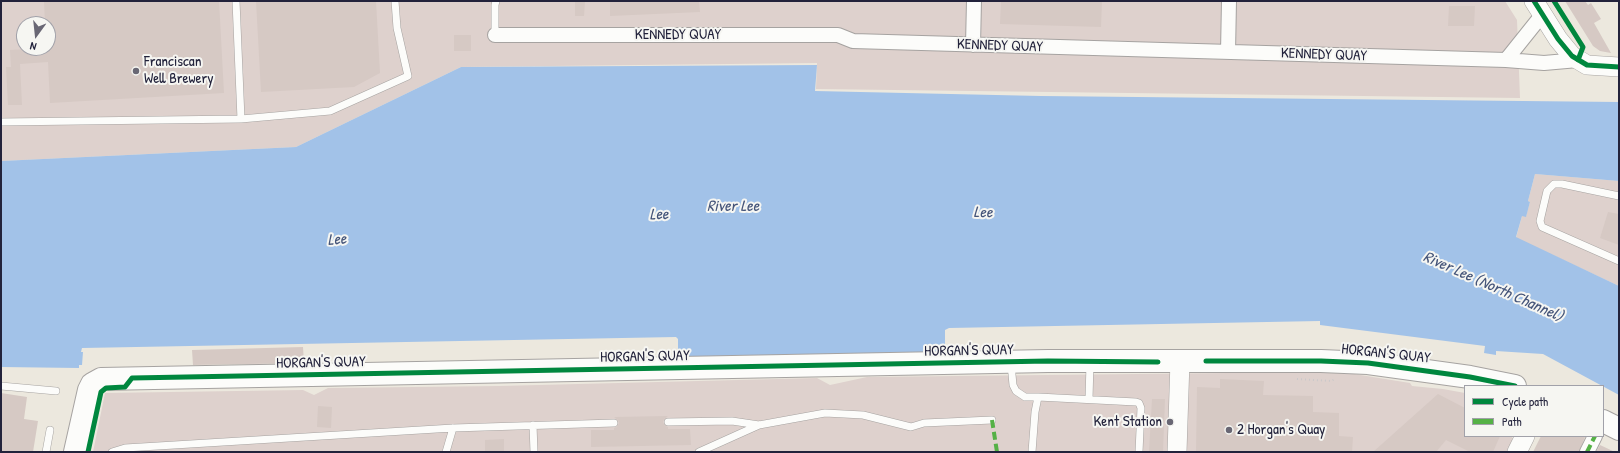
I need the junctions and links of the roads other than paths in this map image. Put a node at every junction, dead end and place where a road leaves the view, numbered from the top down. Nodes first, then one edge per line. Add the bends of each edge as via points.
1 (236, 1) edge
2 (395, 1) edge
3 (496, 1) edge
4 (974, 1) edge
5 (1229, 1) edge
6 (1538, 8) edge
7 (495, 35) joint
8 (973, 45) junction
9 (1228, 52) junction
10 (1506, 60) junction
11 (1578, 60) junction
12 (1619, 67) edge
13 (241, 119) junction
14 (1, 122) edge
15 (1619, 196) edge
16 (1619, 261) edge
17 (1090, 361) junction
18 (1180, 361) junction
19 (1010, 362) junction
20 (1509, 385) edge
21 (1, 386) edge
22 (56, 391) dead end
23 (1038, 397) junction
24 (1089, 399) junction
25 (992, 420) dead end
26 (668, 422) dead end
27 (1604, 422) edge
28 (614, 423) dead end
29 (533, 425) junction
30 (759, 425) junction
31 (453, 428) junction
32 (1619, 429) edge
33 (50, 430) dead end
34 (1524, 437) edge
35 (1594, 437) edge
36 (46, 452) edge
37 (75, 452) edge
38 (112, 452) edge
39 (446, 452) edge
40 (534, 452) edge
41 (699, 452) edge
42 (1032, 452) edge
43 (1139, 452) edge
44 (1177, 452) edge
45 (1517, 452) edge
46 (1587, 452) edge

1 - 13 lane
2 - 13 lane via 397,28 408,76 330,111
3 - 7 lane
4 - 8 street
5 - 9 street
6 - 10 street
6 - 11 street via 1563,47
7 - 8 street, KENNEDY QUAY via 838,35 853,41
8 - 9 street, KENNEDY QUAY
9 - 10 street, KENNEDY QUAY
10 - 11 street, KENNEDY QUAY via 1544,63
11 - 12 street via 1588,65
13 - 14 lane
15 - 16 lane via 1554,184 1547,191 1540,218 1542,227
17 - 18 highway, HORGAN'S QUAY
17 - 19 highway, HORGAN'S QUAY
17 - 24 lane
18 - 20 highway, HORGAN'S QUAY via 1345,361 1470,377
18 - 44 street
19 - 23 lane via 1016,391 1025,397
19 - 37 highway, HORGAN'S QUAY via 101,379 88,390
21 - 22 lane
23 - 24 lane
23 - 42 lane via 1034,412
24 - 43 lane via 1139,403
25 - 30 lane via 924,423 911,427 863,415 824,413
26 - 30 lane via 732,421
27 - 32 highway
28 - 29 lane
29 - 31 lane
29 - 40 lane
30 - 41 lane
31 - 38 lane via 125,448
31 - 39 lane
33 - 36 lane
34 - 45 street
35 - 46 street

